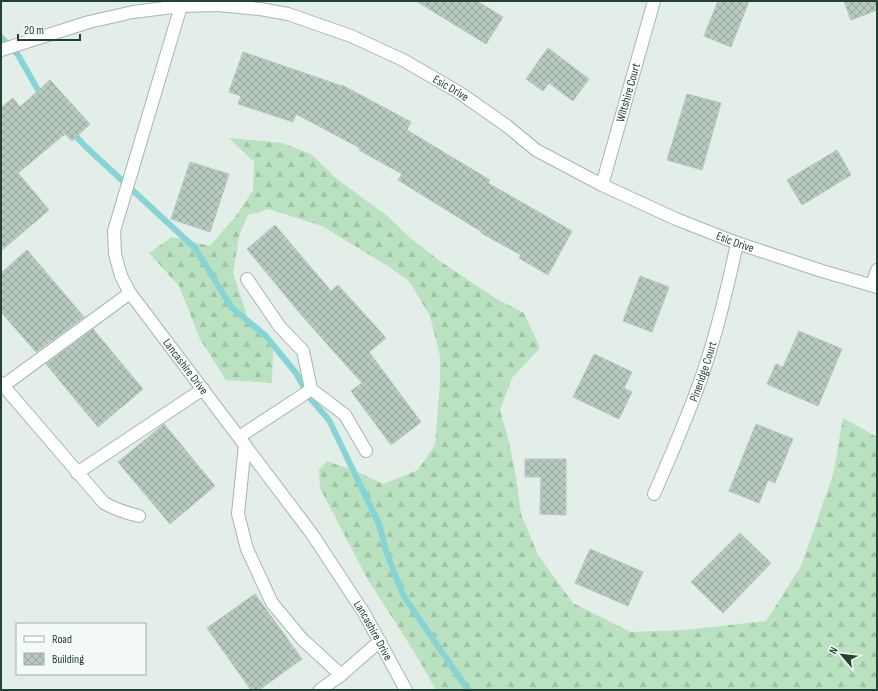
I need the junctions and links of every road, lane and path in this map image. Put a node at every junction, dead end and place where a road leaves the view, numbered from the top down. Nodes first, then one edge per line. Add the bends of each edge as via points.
1 (654, 1) edge
2 (261, 5) edge
3 (181, 6) junction
4 (1, 50) edge
5 (602, 185) junction
6 (737, 243) junction
7 (877, 270) edge
8 (247, 278) dead end
9 (875, 286) edge
10 (130, 293) junction
11 (2, 384) edge
12 (310, 389) junction
13 (203, 390) junction
14 (242, 441) junction
15 (366, 451) dead end
16 (77, 472) junction
17 (654, 494) dead end
18 (139, 516) dead end
19 (380, 642) junction
20 (341, 675) junction
21 (320, 690) edge
22 (406, 690) edge

1 - 5 street, Wiltshire Court
2 - 3 street, Esic Drive
2 - 5 street, Esic Drive via 351,36 403,60 460,93 536,150
3 - 4 street, Esic Drive via 133,12 89,22
3 - 10 street, Lancashire Drive via 114,231 114,254 120,276
5 - 6 street, Esic Drive via 676,219
6 - 9 street, Esic Drive
6 - 17 street, Pineridge Court via 723,307 704,370 682,432
7 - 9 street
8 - 12 street via 280,328 303,351
10 - 11 street
10 - 13 street, Lancashire Drive
11 - 16 street
12 - 14 street
12 - 15 street via 345,415
13 - 14 street, Lancashire Drive
13 - 16 street
14 - 19 street, Lancashire Drive via 312,534
14 - 20 street via 238,514 247,549 272,603 302,639
16 - 18 street via 104,503
19 - 20 street
19 - 22 street, Lancashire Drive
20 - 21 street

